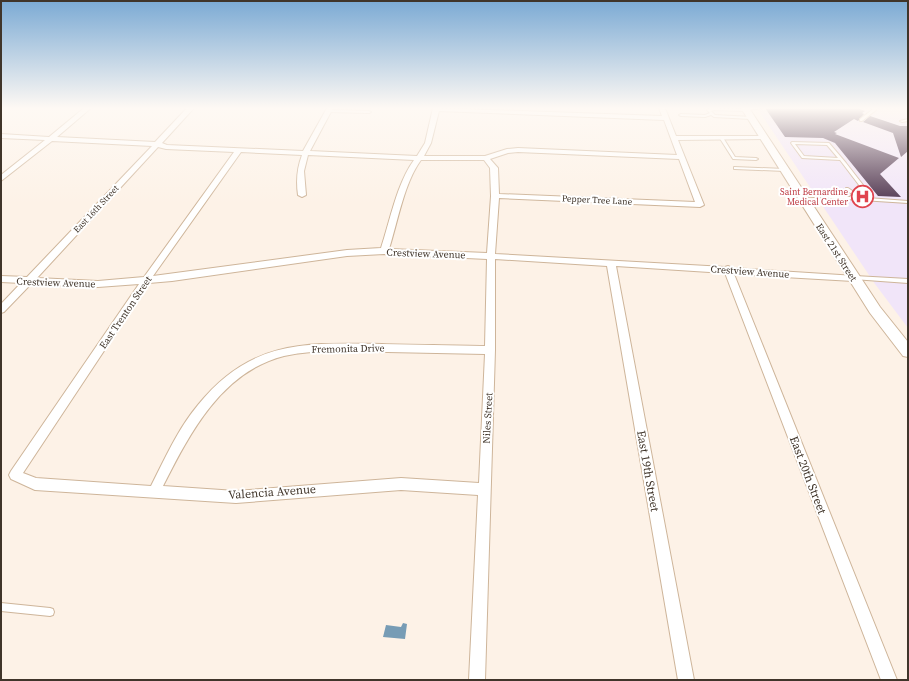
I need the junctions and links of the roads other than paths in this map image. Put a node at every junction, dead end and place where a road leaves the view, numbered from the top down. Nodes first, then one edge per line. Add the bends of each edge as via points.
1 (48, 140) edge
2 (82, 140) edge
3 (161, 140) edge
4 (312, 140) edge
5 (429, 140) edge
6 (675, 140) edge
7 (723, 140) edge
8 (766, 140) edge
9 (157, 144) junction
10 (238, 150) junction
11 (305, 153) junction
12 (680, 157) junction
13 (420, 158) junction
14 (486, 158) junction
15 (756, 159) dead end
16 (841, 159) junction
17 (735, 168) dead end
18 (785, 170) junction
19 (1, 179) edge
20 (847, 189) dead end
21 (302, 195) dead end
22 (800, 195) junction
23 (495, 196) junction
24 (853, 196) junction
25 (908, 202) edge
26 (384, 251) junction
27 (491, 256) junction
28 (611, 263) junction
29 (728, 269) junction
30 (853, 278) junction
31 (1, 279) edge
32 (146, 279) junction
33 (29, 281) junction
34 (908, 281) edge
35 (1, 310) edge
36 (490, 350) junction
37 (908, 352) edge
38 (15, 475) joint
39 (483, 489) junction
40 (154, 492) junction
41 (1, 607) edge
42 (50, 612) dead end
43 (477, 680) edge
44 (686, 680) edge
45 (889, 680) edge

1 - 19 street
2 - 9 street
3 - 9 street, East 16th Street
4 - 11 street
5 - 13 street
6 - 12 street
7 - 15 lane via 734,158
8 - 18 street, East 21st Street
9 - 10 street
9 - 33 street, East 16th Street
10 - 11 street
10 - 32 street, East Trenton Street
11 - 13 street
11 - 21 street via 299,181
12 - 14 street via 518,150
12 - 23 street, Pepper Tree Lane via 700,205
13 - 14 street
13 - 26 street via 410,169
14 - 23 street, Niles Street via 494,168
16 - 16 lane via 828,144 793,143 803,157
16 - 24 lane via 861,185
17 - 18 lane
18 - 22 street, East 21st Street
20 - 24 lane
22 - 24 lane
22 - 30 street, East 21st Street
23 - 27 street, Niles Street
24 - 25 lane
26 - 27 street, Crestview Avenue
26 - 32 street, Crestview Avenue via 347,253 172,278
27 - 28 street, Crestview Avenue
27 - 36 street, Niles Street
28 - 29 street, Crestview Avenue
28 - 44 street, East 19th Street
29 - 30 street, Crestview Avenue
29 - 45 street, East 20th Street
30 - 34 lane
30 - 37 street, East 21st Street
31 - 33 street, Crestview Avenue
32 - 33 street, Crestview Avenue via 98,284
32 - 38 street, East Trenton Street
33 - 35 street, East 16th Street
36 - 39 street, Niles Street
36 - 40 street, Fremonita Drive via 330,347 295,350 269,357 222,386 203,407 186,429
38 - 40 street, Valencia Avenue via 35,484
39 - 40 street, Valencia Avenue via 401,484 236,497
39 - 43 street, Niles Street
41 - 42 lane

